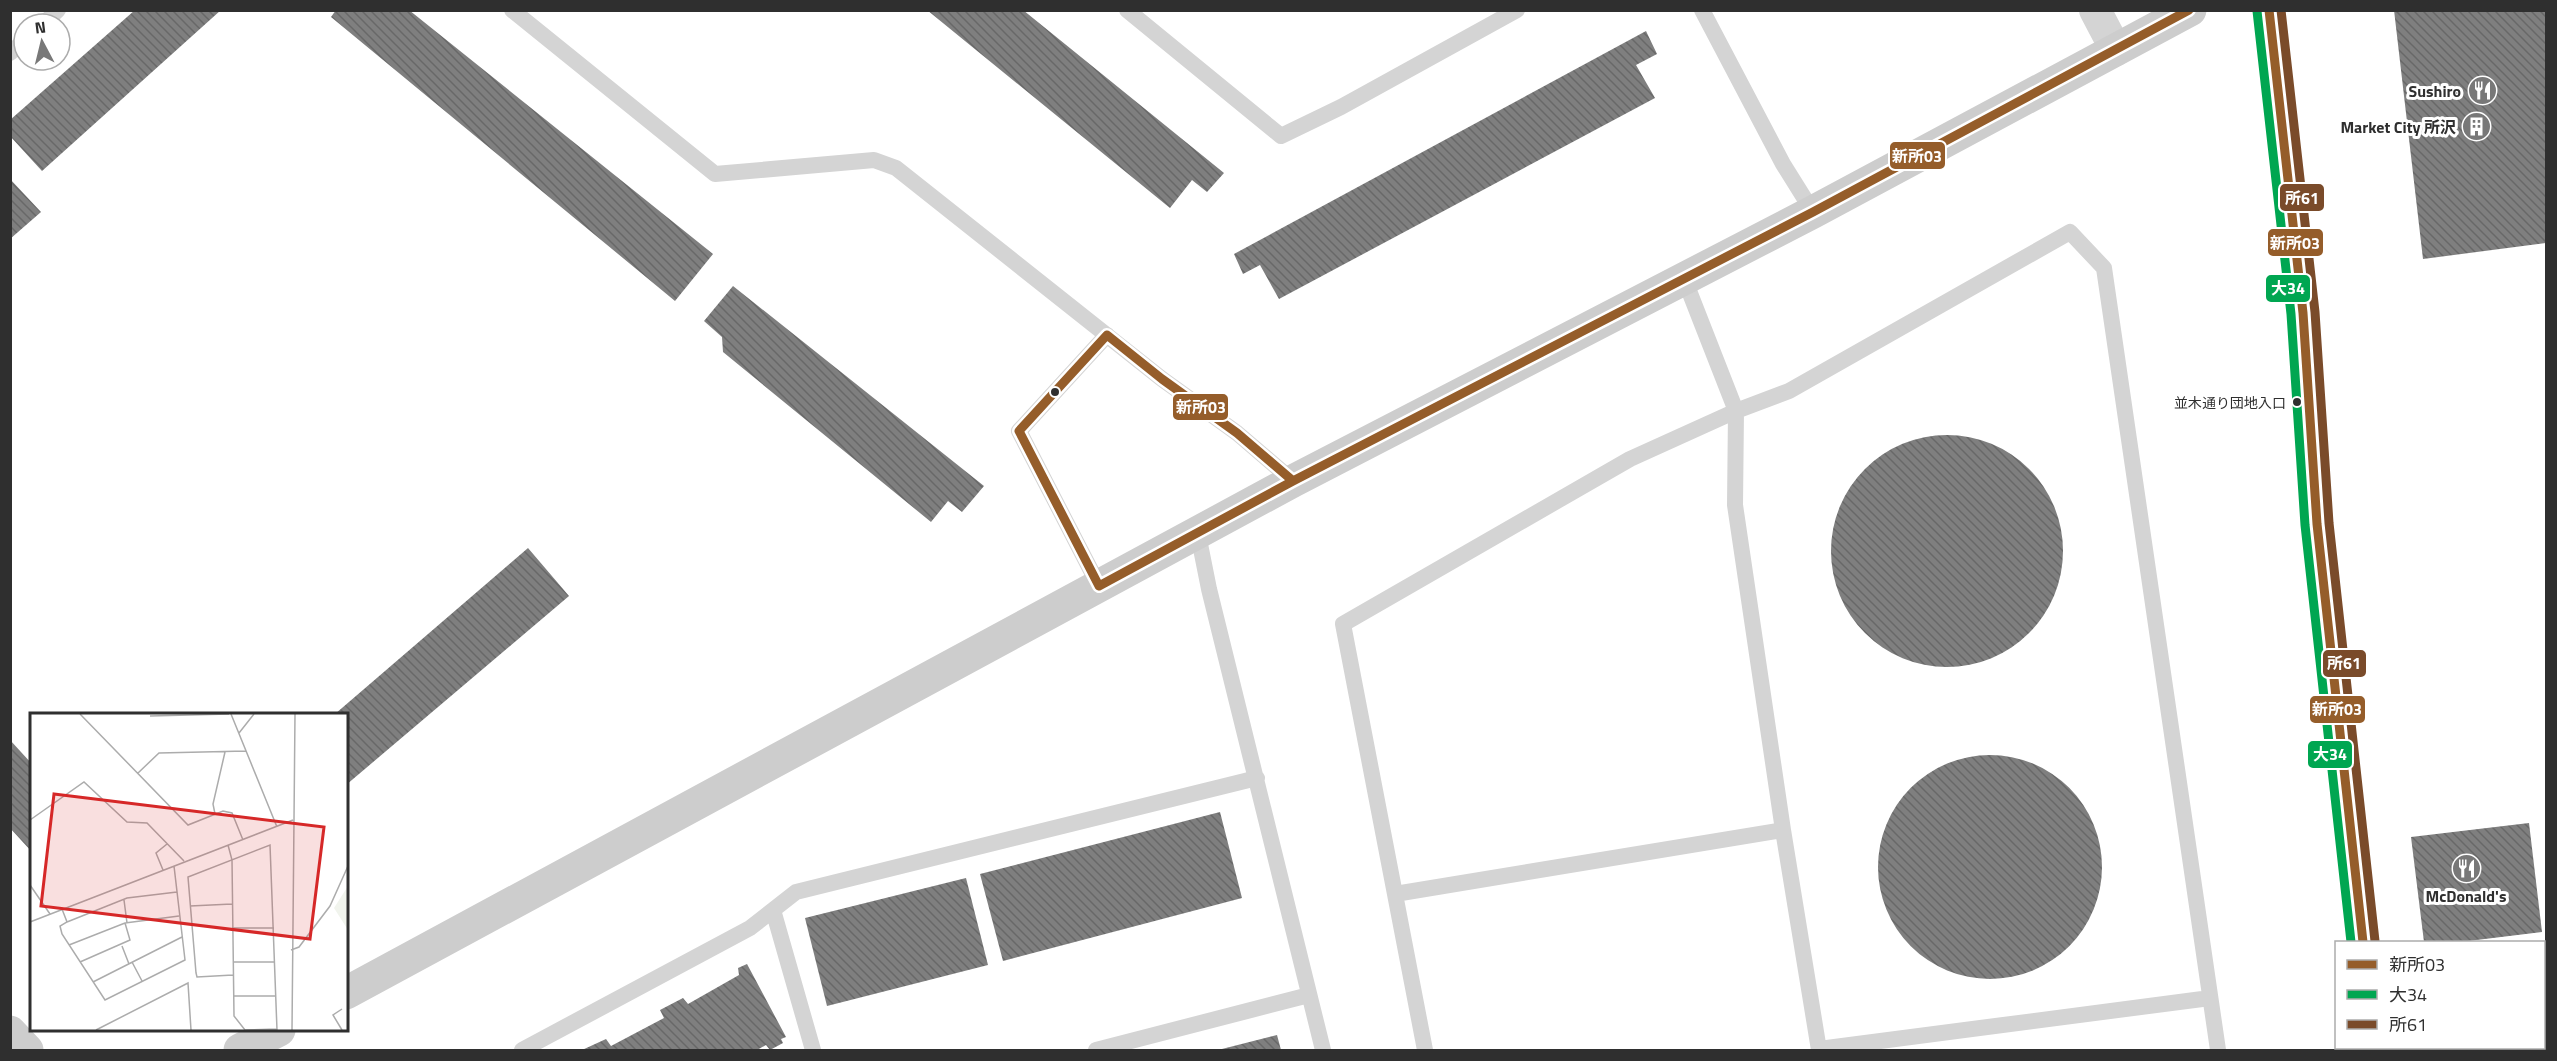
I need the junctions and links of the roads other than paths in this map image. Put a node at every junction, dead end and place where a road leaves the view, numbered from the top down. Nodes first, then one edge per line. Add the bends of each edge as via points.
1 (512, 10) edge
2 (1127, 10) edge
3 (1517, 10) edge
4 (1702, 10) edge
5 (2095, 10) edge
6 (2190, 10) edge
7 (2269, 10) edge
8 (2116, 50) junction
9 (1813, 212) junction
10 (1684, 278) junction
11 (1107, 335) junction
12 (1736, 411) junction
13 (1293, 481) junction
14 (1198, 534) junction
15 (1099, 586) junction
16 (1257, 778) junction
17 (1783, 830) junction
18 (1395, 894) junction
19 (773, 910) junction
20 (2363, 941) edge
21 (348, 992) edge
22 (1310, 995) junction
23 (2210, 998) junction
24 (275, 1031) edge
25 (10, 1032) edge
26 (27, 1050) edge
27 (240, 1050) edge
28 (522, 1050) edge
29 (813, 1050) edge
30 (1096, 1050) edge
31 (1323, 1050) edge
32 (1425, 1050) edge
33 (1819, 1050) edge
34 (2218, 1050) edge

1 - 11 lane via 715,174 874,160 896,168
2 - 3 lane via 1281,136
4 - 9 lane via 1783,164
5 - 8 street
6 - 8 street
7 - 20 main road via 2303,313 2317,524
8 - 9 street
9 - 10 street
10 - 12 lane
10 - 13 street
11 - 13 lane via 1237,433
11 - 15 lane via 1019,431
12 - 17 lane via 1735,505
12 - 18 lane via 1630,459 1343,624
12 - 23 lane via 1789,391 2070,232 2104,268
13 - 14 street
14 - 15 street
14 - 16 lane
15 - 21 street
16 - 19 lane via 796,892
16 - 22 lane
17 - 18 lane
17 - 33 lane
18 - 32 lane
19 - 28 lane via 750,928
19 - 29 lane
22 - 30 lane
22 - 31 lane
23 - 33 lane
23 - 34 lane
24 - 27 street
25 - 26 street

